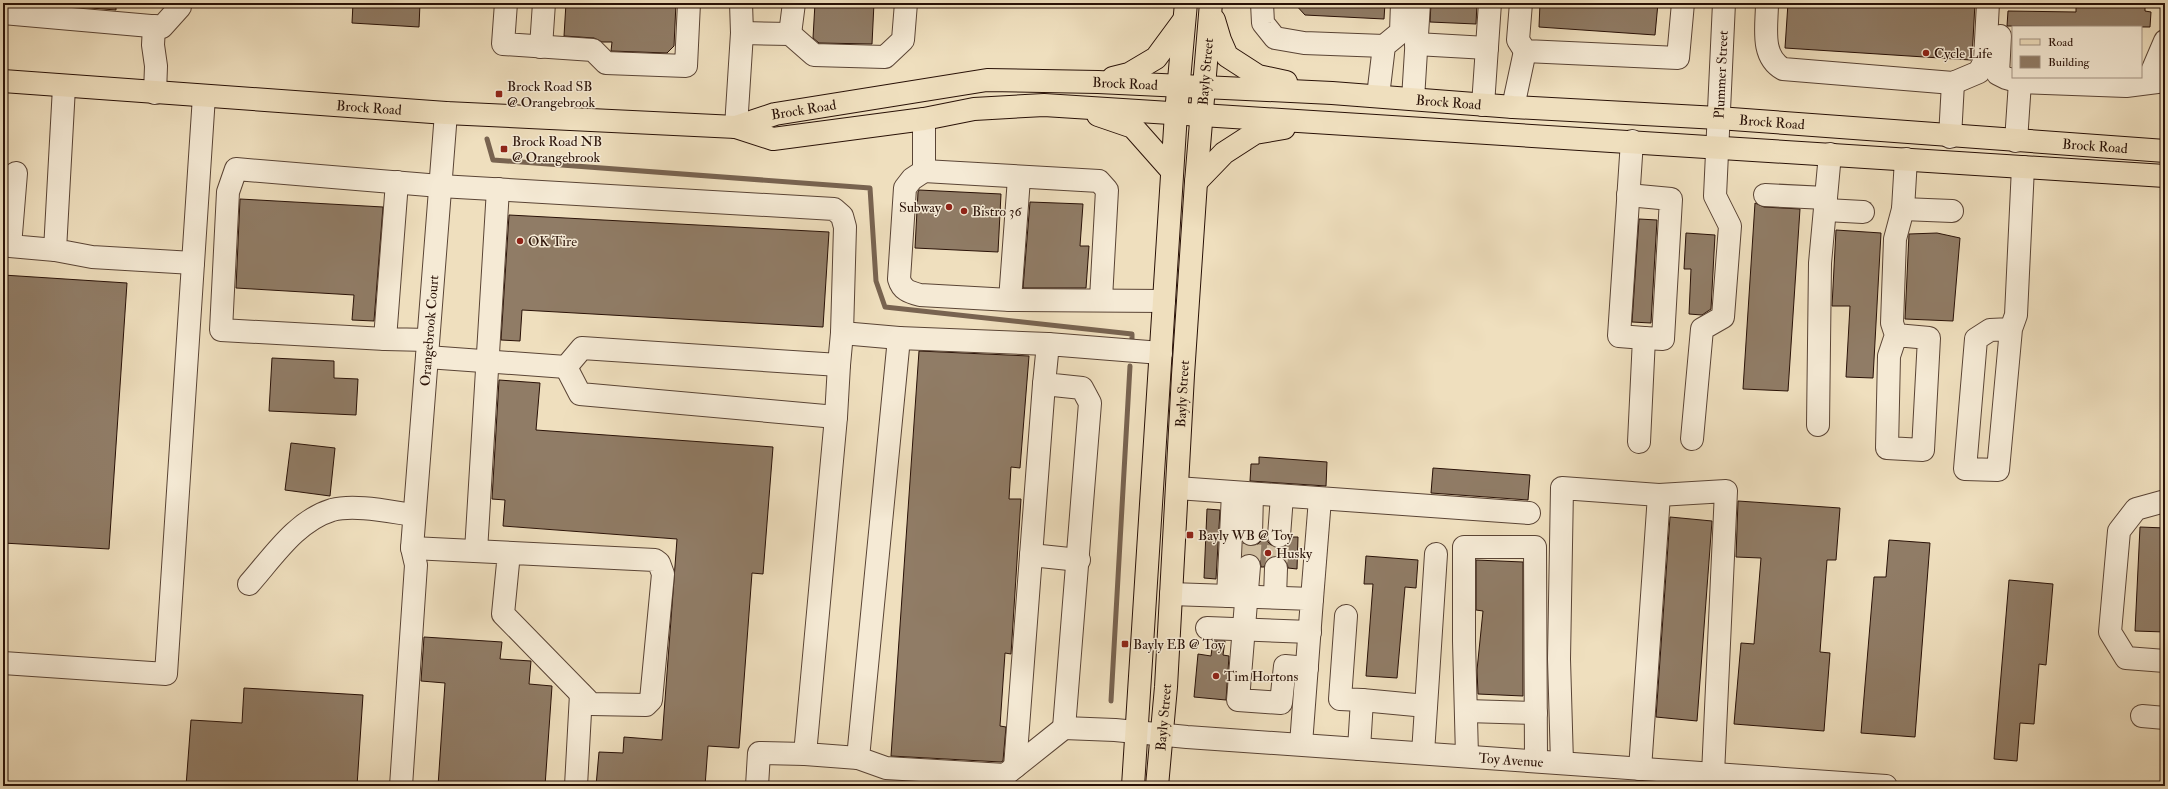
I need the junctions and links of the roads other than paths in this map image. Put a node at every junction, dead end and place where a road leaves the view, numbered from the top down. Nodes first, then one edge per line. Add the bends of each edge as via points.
1 (180, 3) edge
2 (506, 3) edge
3 (544, 3) edge
4 (689, 3) edge
5 (741, 3) edge
6 (794, 3) edge
7 (906, 3) edge
8 (1262, 3) edge
9 (1402, 3) edge
10 (1419, 3) edge
11 (1490, 3) edge
12 (1521, 3) edge
13 (1683, 3) edge
14 (1724, 3) edge
15 (1767, 3) edge
16 (1988, 3) edge
17 (2002, 3) edge
18 (1211, 5) edge
19 (1185, 11) edge
20 (3, 13) edge
21 (154, 26) junction
22 (742, 32) junction
23 (790, 34) junction
24 (2165, 41) edge
25 (1416, 44) junction
26 (1384, 46) junction
27 (541, 47) junction
28 (1487, 48) junction
29 (1525, 51) junction
30 (3, 82) edge
31 (1098, 82) junction
32 (2020, 82) junction
33 (2156, 82) edge
34 (1953, 83) junction
35 (1179, 85) junction
36 (64, 87) junction
37 (1204, 87) junction
38 (155, 93) junction
39 (1332, 93) junction
40 (204, 96) junction
41 (1378, 96) junction
42 (1413, 99) junction
43 (1044, 105) junction
44 (1483, 105) junction
45 (1513, 107) junction
46 (446, 113) junction
47 (1176, 113) junction
48 (1201, 114) junction
49 (1718, 118) junction
50 (924, 119) junction
51 (1324, 122) junction
52 (736, 127) junction
53 (1950, 137) junction
54 (1632, 141) junction
55 (2016, 141) junction
56 (1717, 147) junction
57 (2165, 151) edge
58 (1830, 154) junction
59 (1906, 159) junction
60 (2023, 167) junction
61 (1172, 171) junction
62 (924, 172) junction
63 (16, 173) dead end
64 (2165, 176) edge
65 (1019, 178) junction
66 (397, 182) junction
67 (1196, 182) junction
68 (440, 186) junction
69 (498, 189) junction
70 (1765, 194) dead end
71 (1628, 195) junction
72 (1826, 204) junction
73 (1903, 209) junction
74 (1952, 211) dead end
75 (1863, 212) dead end
76 (55, 250) junction
77 (193, 262) junction
78 (1101, 299) junction
79 (1010, 300) junction
80 (1164, 301) junction
81 (2011, 329) junction
82 (842, 333) junction
83 (1896, 335) junction
84 (899, 338) junction
85 (1644, 338) junction
86 (385, 339) junction
87 (1048, 344) junction
88 (428, 349) junction
89 (1161, 353) junction
90 (487, 361) junction
91 (839, 365) junction
92 (566, 367) junction
93 (1044, 384) junction
94 (836, 417) junction
95 (1818, 425) dead end
96 (1692, 439) dead end
97 (1639, 442) dead end
98 (1176, 488) junction
99 (1242, 493) junction
100 (1659, 495) junction
101 (1282, 496) junction
102 (1320, 499) junction
103 (2165, 501) edge
104 (1529, 513) dead end
105 (414, 515) junction
106 (1251, 534) tunnel mouth
107 (1279, 536) tunnel mouth
108 (412, 548) junction
109 (476, 551) junction
110 (509, 553) junction
111 (1436, 554) dead end
112 (1030, 555) junction
113 (1079, 560) junction
114 (1249, 566) tunnel mouth
115 (1276, 568) tunnel mouth
116 (249, 584) dead end
117 (1171, 594) junction
118 (1238, 596) junction
119 (1276, 597) junction
120 (1312, 599) junction
121 (1346, 616) dead end
122 (1207, 628) dead end
123 (1244, 629) junction
124 (1310, 632) junction
125 (2165, 661) edge
126 (3, 663) edge
127 (1307, 668) junction
128 (581, 694) junction
129 (1362, 700) junction
130 (1426, 706) junction
131 (1466, 711) junction
132 (1536, 713) junction
133 (2142, 716) dead end
134 (2165, 718) edge
135 (1064, 728) junction
136 (1137, 732) junction
137 (1162, 735) junction
138 (1301, 744) junction
139 (1359, 749) junction
140 (1423, 753) junction
141 (805, 754) junction
142 (1467, 756) junction
143 (858, 758) junction
144 (1536, 761) junction
145 (1562, 763) junction
146 (1015, 767) junction
147 (1640, 769) junction
148 (1705, 777) edge
149 (1663, 778) edge
150 (1804, 783) edge
151 (1850, 785) edge
152 (401, 786) edge
153 (576, 786) edge
154 (757, 786) edge
155 (1133, 786) edge
156 (1157, 786) edge
157 (1886, 786) edge

1 - 21 street via 180,7 162,27
2 - 27 street via 503,44
3 - 27 street
4 - 27 street via 686,66 606,63 593,50
5 - 22 street
6 - 23 street
7 - 23 street via 903,40 885,57 814,55
8 - 26 street via 1263,23 1275,38 1304,43
9 - 26 street via 1401,32
10 - 25 street
11 - 28 street
12 - 29 street via 1518,40
13 - 29 street via 1678,58
14 - 49 street, Plummer Street
15 - 34 street via 1766,45 1776,65 1783,69
16 - 34 street via 1985,60 1980,72
17 - 32 street via 1998,74
18 - 37 main road, Bayly Street
18 - 39 main road via 1227,56 1258,76
19 - 31 main road via 1156,58 1129,74
19 - 35 main road, Bayly Street
20 - 21 street
21 - 38 street
22 - 23 street
22 - 52 street
24 - 33 street
25 - 28 street
25 - 42 street
26 - 41 street
28 - 44 street
29 - 45 street
30 - 36 main road, Brock Road
31 - 35 main road, Brock Road
31 - 52 main road, Brock Road via 987,80 775,114
32 - 33 street via 2126,86
32 - 55 street
34 - 53 street
35 - 37 main road, Brock Road
35 - 47 main road, Bayly Street
36 - 38 main road, Brock Road
36 - 76 street
37 - 39 main road, Brock Road
37 - 48 main road, Bayly Street
38 - 40 main road, Brock Road
39 - 41 main road, Brock Road
40 - 46 main road, Brock Road
40 - 77 street
41 - 42 main road, Brock Road
42 - 44 main road, Brock Road
43 - 47 main road, Brock Road
43 - 50 main road, Brock Road via 974,109
43 - 61 main road via 1108,117 1133,127
44 - 45 main road, Brock Road
45 - 49 main road, Brock Road
46 - 52 main road, Brock Road
46 - 68 street, Orangebrook Court
47 - 48 main road, Brock Road
47 - 61 main road, Bayly Street
48 - 51 main road, Brock Road
48 - 67 main road, Bayly Street
49 - 53 main road, Brock Road
49 - 56 street, Plummer Street
50 - 52 main road, Brock Road via 773,139
50 - 62 street
51 - 54 main road, Brock Road
51 - 67 main road via 1254,133 1224,153
53 - 55 main road, Brock Road
54 - 56 main road, Brock Road
54 - 71 street
55 - 57 main road, Brock Road
56 - 58 main road, Brock Road
56 - 96 street, Plummer Street via 1715,196 1730,226 1723,317 1702,329
58 - 59 main road, Brock Road
58 - 72 street
59 - 60 main road, Brock Road
59 - 73 street
60 - 64 main road, Brock Road
60 - 81 street via 2016,315
61 - 80 main road, Bayly Street
62 - 65 street
62 - 79 street via 912,179 905,188 899,279 901,285 907,292 920,295
63 - 76 street via 10,246
65 - 78 street via 1099,181 1104,185 1107,190
65 - 79 street
66 - 68 street
66 - 86 street
66 - 86 street via 236,170 228,192 221,330
67 - 98 main road, Bayly Street
68 - 69 street
68 - 88 street, Orangebrook Court
69 - 82 street via 834,209 842,216 845,227
69 - 90 street
70 - 72 street
71 - 85 street via 1620,336
71 - 85 street via 1671,199 1663,339
72 - 75 street
72 - 95 street via 1820,263
73 - 74 street
73 - 83 street via 1895,239 1892,323
76 - 77 street via 92,257
77 - 126 street via 166,674
78 - 79 street
78 - 80 street
80 - 89 main road, Bayly Street
81 - 81 street via 1998,470 1966,469 1976,339 1990,330
82 - 84 street
82 - 91 street
83 - 83 street via 1889,356 1887,448 1923,450 1929,338
84 - 87 street
84 - 143 street
85 - 97 street
86 - 88 street
87 - 89 street
87 - 93 street
88 - 90 street
88 - 105 street, Orangebrook Court
89 - 136 main road, Bayly Street
90 - 92 street
90 - 109 street
91 - 92 street via 582,348
91 - 94 street
92 - 94 street via 580,394
93 - 112 street
93 - 113 street via 1082,388 1090,403
94 - 141 street
98 - 99 street
98 - 117 main road, Bayly Street
99 - 101 street
99 - 106 street
99 - 118 street
100 - 145 street via 1562,488 1559,659
100 - 147 street
100 - 148 street via 1726,491
101 - 102 street
101 - 107 street
102 - 104 street
102 - 120 street
103 - 125 street via 2136,509 2119,531 2110,632 2126,658
105 - 108 street, Orangebrook Court
105 - 116 street via 349,509 333,510 320,515 296,530
108 - 109 street
108 - 152 street, Orangebrook Court via 416,565
109 - 110 street
110 - 128 street via 503,614
110 - 128 street via 655,560 659,563 663,574 651,700 646,705 591,704
111 - 130 street
112 - 113 street
112 - 146 street
113 - 135 street
114 - 118 street
115 - 119 street
117 - 118 street
117 - 137 main road, Bayly Street
118 - 119 street
118 - 123 street
119 - 120 street
120 - 124 street
121 - 129 street via 1340,699
122 - 123 street
123 - 124 street
123 - 127 street via 1238,700 1281,703 1285,666
124 - 127 street
127 - 138 street
128 - 153 street
129 - 130 street
129 - 139 street
130 - 140 street
131 - 132 street
131 - 132 street via 1464,547 1535,547
131 - 142 street
132 - 144 street
133 - 134 street
135 - 136 street, Toy Avenue
135 - 146 street
136 - 137 street, Toy Avenue
136 - 155 main road, Bayly Street
137 - 138 street, Toy Avenue
137 - 156 main road, Bayly Street
138 - 139 street, Toy Avenue
139 - 140 street, Toy Avenue
140 - 142 street, Toy Avenue
141 - 143 street
141 - 154 street via 759,753
142 - 144 street, Toy Avenue
143 - 146 street via 886,768 1005,775
144 - 145 street, Toy Avenue
145 - 147 street, Toy Avenue
147 - 149 street, Toy Avenue
148 - 149 street, Toy Avenue
148 - 150 street, Toy Avenue
150 - 151 street, Toy Avenue
151 - 157 street, Toy Avenue

